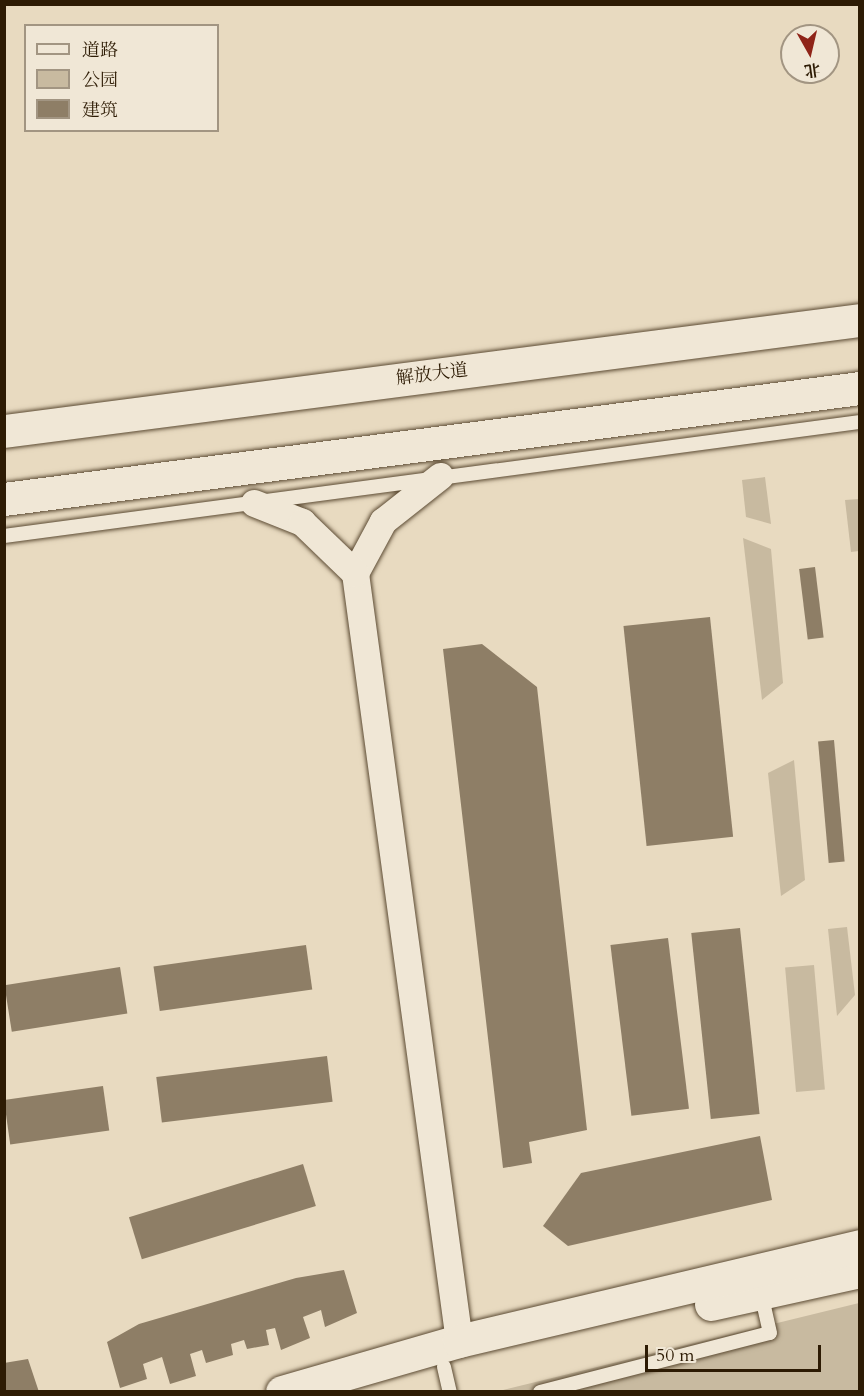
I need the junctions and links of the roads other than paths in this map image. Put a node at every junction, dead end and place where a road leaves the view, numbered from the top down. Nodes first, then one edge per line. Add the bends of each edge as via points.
1 (860, 320) edge
2 (860, 388) edge
3 (860, 422) edge
4 (4, 431) edge
5 (440, 476) junction
6 (4, 499) edge
7 (254, 503) junction
8 (4, 536) edge
9 (354, 573) junction
10 (860, 1246) edge
11 (860, 1271) edge
12 (762, 1293) junction
13 (451, 1367) edge
14 (282, 1392) edge
15 (363, 1392) edge
16 (540, 1392) edge

1 - 4 main road, 解放大道
2 - 6 main road
3 - 5 lane
5 - 7 lane
5 - 9 street via 384,521
7 - 8 lane
7 - 9 street via 302,522
9 - 13 street
10 - 13 main road
11 - 12 main road
12 - 13 main road
12 - 16 lane via 770,1333
13 - 14 main road
13 - 15 main road

